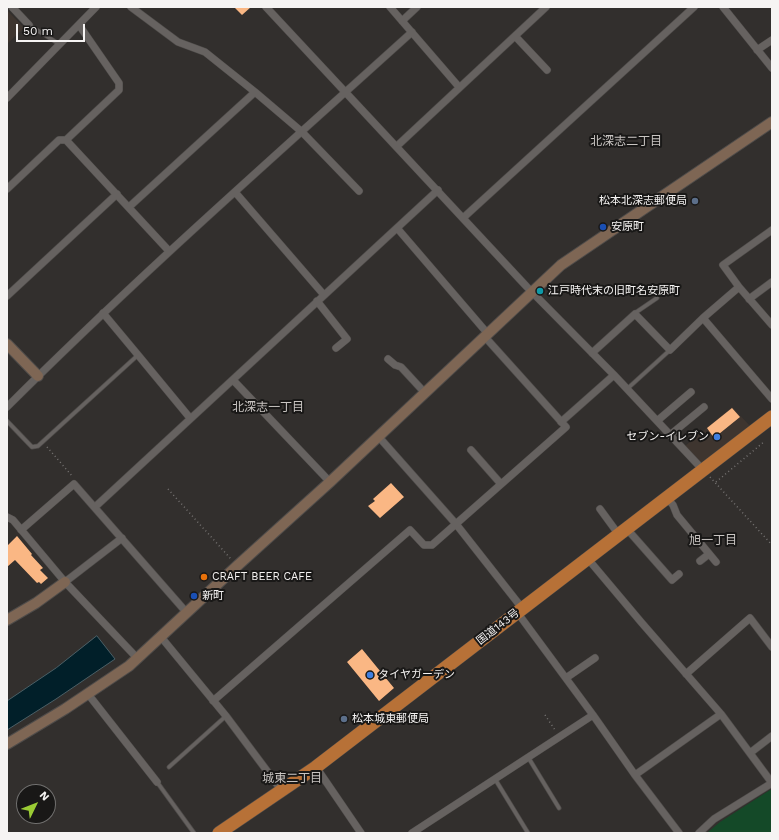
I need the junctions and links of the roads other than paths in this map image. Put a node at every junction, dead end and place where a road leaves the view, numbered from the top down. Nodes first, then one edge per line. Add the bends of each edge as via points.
1 (12, 7) edge
2 (96, 7) edge
3 (131, 7) edge
4 (266, 7) edge
5 (390, 7) edge
6 (417, 7) edge
7 (546, 7) edge
8 (694, 7) edge
9 (723, 7) edge
10 (402, 21) junction
11 (29, 25) joint
12 (79, 25) junction
13 (412, 32) junction
14 (515, 36) junction
15 (772, 40) edge
16 (60, 44) junction
17 (757, 50) junction
18 (772, 68) edge
19 (546, 70) dead end
20 (459, 87) junction
21 (255, 92) junction
22 (346, 92) junction
23 (7, 98) edge
24 (772, 122) edge
25 (302, 132) junction
26 (66, 140) junction
27 (397, 146) junction
28 (7, 189) edge
29 (438, 190) junction
30 (359, 191) dead end
31 (235, 192) junction
32 (117, 194) junction
33 (129, 207) junction
34 (464, 218) junction
35 (397, 228) junction
36 (772, 230) edge
37 (169, 251) junction
38 (772, 282) edge
39 (739, 287) junction
40 (532, 291) junction
41 (324, 295) junction
42 (7, 296) edge
43 (657, 298) dead end
44 (749, 298) junction
45 (317, 302) junction
46 (103, 313) junction
47 (634, 314) junction
48 (703, 318) junction
49 (772, 325) edge
50 (486, 335) junction
51 (7, 344) edge
52 (336, 348) dead end
53 (670, 350) junction
54 (592, 353) junction
55 (138, 355) junction
56 (388, 359) dead end
57 (614, 375) junction
58 (38, 376) junction
59 (233, 380) junction
60 (627, 389) junction
61 (690, 392) dead end
62 (425, 393) junction
63 (772, 399) edge
64 (7, 407) edge
65 (704, 407) dead end
66 (772, 417) edge
67 (190, 418) junction
68 (7, 421) edge
69 (657, 421) junction
70 (561, 422) junction
71 (670, 435) junction
72 (378, 436) junction
73 (471, 450) dead end
74 (703, 470) junction
75 (330, 482) junction
76 (501, 484) junction
77 (667, 498) junction
78 (95, 507) junction
79 (600, 509) dead end
80 (7, 517) edge
81 (456, 524) junction
82 (21, 530) junction
83 (623, 532) junction
84 (122, 538) junction
85 (709, 554) junction
86 (588, 559) junction
87 (700, 561) dead end
88 (716, 562) dead end
89 (678, 574) dead end
90 (65, 582) junction
91 (520, 610) junction
92 (187, 613) junction
93 (7, 620) edge
94 (161, 637) junction
95 (772, 647) edge
96 (138, 658) junction
97 (595, 658) dead end
98 (686, 674) junction
99 (566, 678) junction
100 (88, 694) junction
101 (213, 701) junction
102 (721, 714) junction
103 (593, 715) junction
104 (226, 716) junction
105 (772, 736) edge
106 (7, 744) edge
107 (750, 753) junction
108 (528, 757) junction
109 (169, 767) dead end
110 (316, 767) junction
111 (635, 775) junction
112 (495, 779) junction
113 (157, 782) joint
114 (282, 791) junction
115 (558, 808) dead end
116 (194, 833) edge
117 (220, 833) edge
118 (361, 833) edge
119 (412, 833) edge
120 (528, 833) edge
121 (679, 833) edge
122 (699, 833) edge

1 - 11 street
2 - 12 street
3 - 21 street via 178,42 205,52
4 - 22 street
5 - 10 street
6 - 10 street
7 - 14 street
8 - 34 street
9 - 17 street
10 - 13 street
11 - 16 lane
12 - 16 street
12 - 26 street via 119,83 118,90
13 - 20 street
13 - 22 street
14 - 19 street
14 - 20 street
15 - 17 street
16 - 23 street
17 - 18 street
20 - 27 street
21 - 25 street
21 - 33 street
22 - 25 street
22 - 27 street
24 - 40 street via 567,260
25 - 30 street
25 - 31 street
26 - 28 street via 59,140
26 - 32 street
27 - 29 street
29 - 34 street
29 - 35 street
31 - 37 street
31 - 41 street
32 - 33 street
32 - 42 street
33 - 37 street
34 - 40 street
35 - 41 street
35 - 50 street
36 - 39 street via 723,265
37 - 46 street
38 - 44 street
39 - 44 street
39 - 48 street
40 - 50 street
40 - 54 street
41 - 45 street
43 - 47 lane
44 - 49 street
45 - 52 street via 347,339
45 - 59 street
46 - 55 street
46 - 58 street
47 - 53 street
47 - 54 street
48 - 53 street
48 - 63 street
50 - 62 street
50 - 70 street
51 - 58 street
53 - 60 lane
54 - 57 street
55 - 67 street
55 - 68 lane via 38,446 32,447
56 - 62 street via 401,367
57 - 60 street
57 - 70 street
58 - 64 street
59 - 67 street
59 - 75 street
60 - 69 street
61 - 69 street
62 - 72 street
65 - 71 street
66 - 74 highway, 国道143号
67 - 78 street
69 - 71 street
70 - 76 street via 566,427
71 - 74 street
72 - 75 street
72 - 81 street
73 - 76 street
74 - 77 highway, 国道143号
75 - 92 street
76 - 81 street
77 - 83 highway, 国道143号
77 - 85 street via 677,515
78 - 82 street via 74,484
78 - 84 street
79 - 83 street
80 - 82 street
81 - 91 street
81 - 101 street via 432,545 424,545 410,530
82 - 90 street
83 - 86 highway, 国道143号
83 - 89 street via 673,583
84 - 90 street
84 - 92 street
85 - 87 street
85 - 88 street
86 - 91 highway, 国道143号
86 - 98 street
90 - 93 street
90 - 96 street
91 - 99 street
91 - 110 highway, 国道143号
92 - 94 street
94 - 96 street
94 - 101 street
95 - 98 street via 750,618
96 - 100 street
97 - 99 street
98 - 102 street
99 - 103 street
100 - 106 street
100 - 113 street
101 - 104 street
102 - 107 street
102 - 111 street
103 - 108 street
103 - 111 street
104 - 109 lane
104 - 114 street
105 - 107 street
107 - 122 street via 772,783 714,819
108 - 112 street
108 - 115 lane
110 - 114 highway, 国道143号
110 - 118 street
111 - 121 street
112 - 119 street
112 - 120 lane
113 - 116 lane
114 - 117 highway, 国道143号

